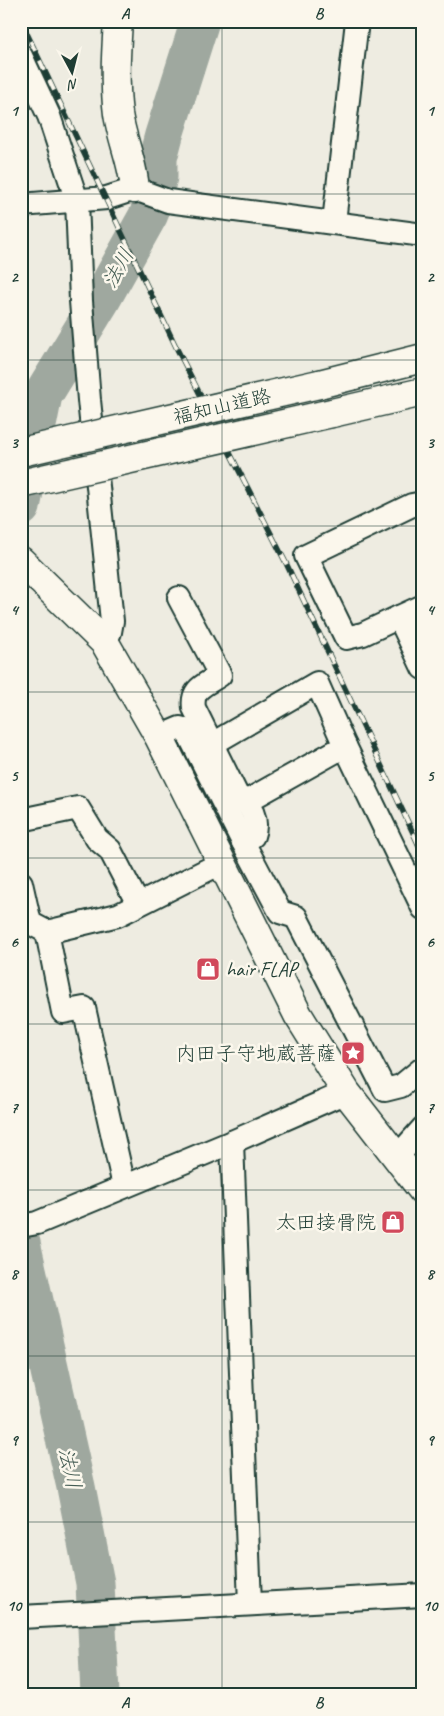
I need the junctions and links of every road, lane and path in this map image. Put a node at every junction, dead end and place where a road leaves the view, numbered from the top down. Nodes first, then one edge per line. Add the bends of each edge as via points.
1 (118, 21) edge
2 (357, 21) edge
3 (21, 56) edge
4 (138, 191) junction
5 (77, 201) junction
6 (21, 205) edge
7 (334, 222) junction
8 (423, 235) edge
9 (423, 358) edge
10 (423, 392) edge
11 (21, 452) edge
12 (21, 484) edge
13 (423, 503) edge
14 (21, 561) edge
15 (179, 598) dead end
16 (423, 606) edge
17 (399, 617) junction
18 (105, 643) junction
19 (423, 668) edge
20 (159, 737) junction
21 (212, 744) junction
22 (345, 746) junction
23 (247, 801) junction
24 (21, 820) edge
25 (243, 842) junction
26 (221, 863) junction
27 (21, 883) edge
28 (138, 904) junction
29 (423, 908) edge
30 (47, 932) junction
31 (423, 1068) edge
32 (346, 1092) junction
33 (423, 1128) edge
34 (232, 1142) junction
35 (397, 1157) junction
36 (124, 1186) junction
37 (423, 1191) edge
38 (29, 1224) edge
39 (423, 1595) edge
40 (250, 1604) junction
41 (21, 1617) edge

1 - 4 main road via 114,69 118,115
2 - 7 street
3 - 5 street via 49,116
4 - 5 street
4 - 7 street via 168,201
5 - 6 street
5 - 18 street via 84,343 112,621
7 - 8 street
9 - 11 main road, 福知山道路, bridge
10 - 12 main road, 福知山道路, bridge
13 - 17 street via 412,505 306,556 346,638 363,634
14 - 18 main road
15 - 21 street via 220,675 199,688 193,700
16 - 17 street
17 - 19 street
18 - 20 main road
20 - 25 street via 180,728 185,730
20 - 26 main road
21 - 22 street via 317,683
21 - 23 street via 238,795
22 - 23 street
22 - 29 street
23 - 25 street via 256,827 253,836
24 - 28 street via 78,808 97,839 110,850
25 - 31 street via 280,912 296,916 385,1090 401,1086
26 - 28 street
26 - 32 main road via 298,1015
27 - 30 street via 30,923
28 - 30 street via 118,915
30 - 36 street via 63,1012 84,1008
32 - 34 street
32 - 35 main road
33 - 35 street
34 - 36 street
34 - 40 street
35 - 37 main road
36 - 38 street
39 - 40 street
40 - 41 street

